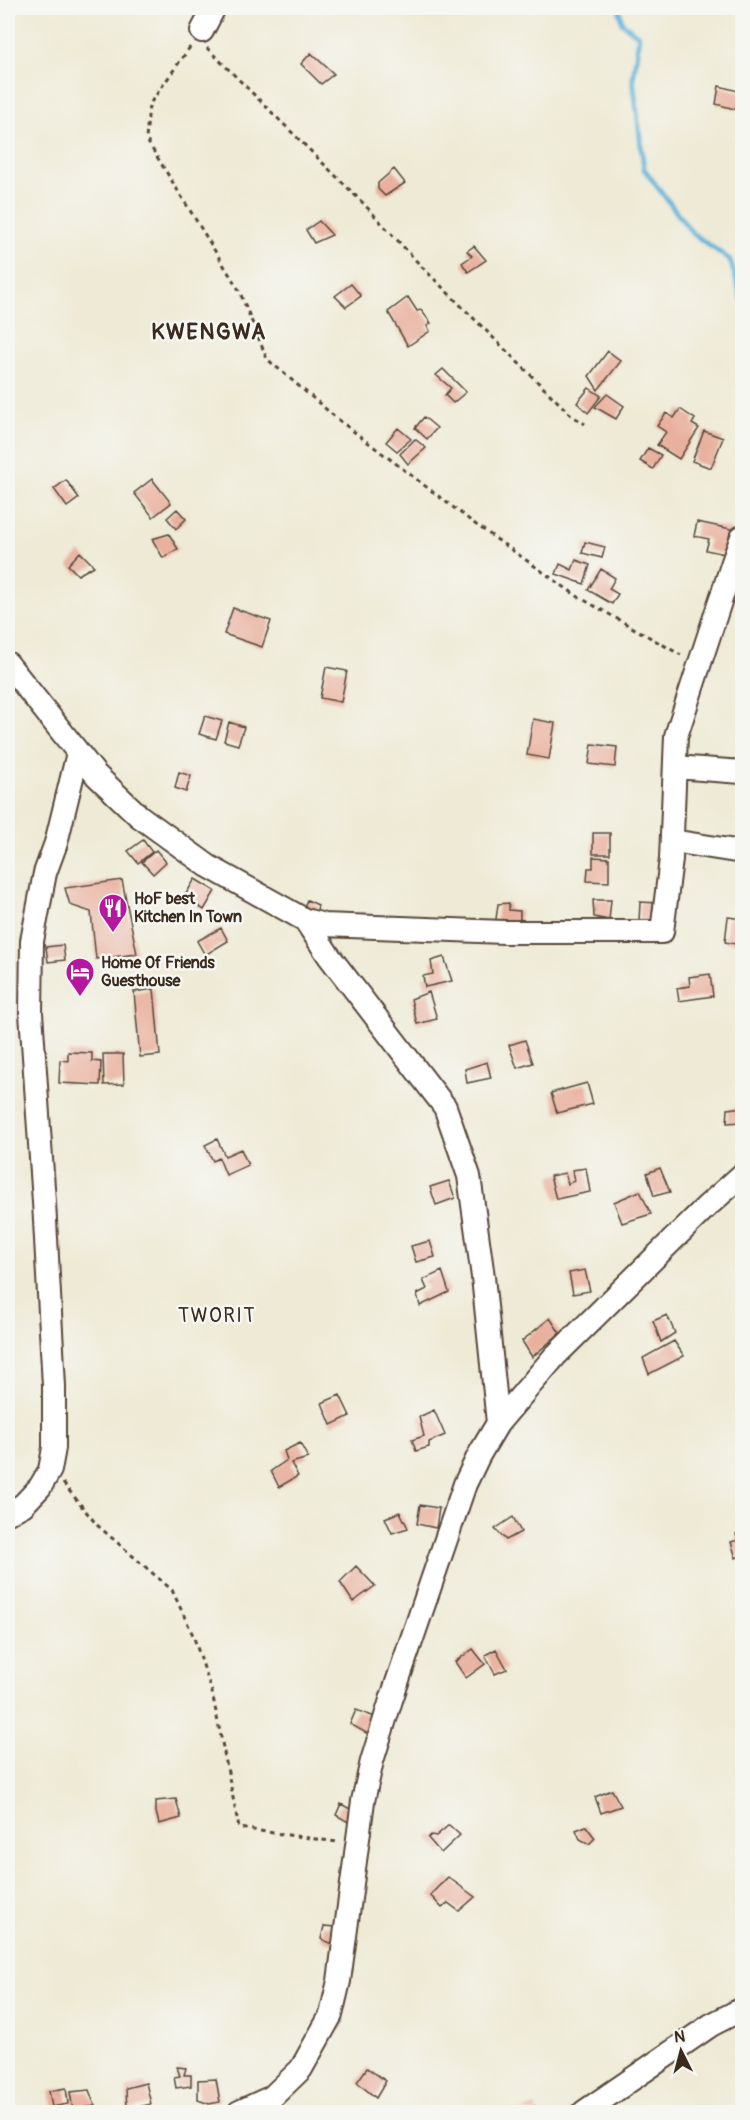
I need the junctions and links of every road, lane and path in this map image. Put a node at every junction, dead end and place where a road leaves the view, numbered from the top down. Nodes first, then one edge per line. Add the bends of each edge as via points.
1 (214, 8) edge
2 (199, 35) junction
3 (585, 424) dead end
4 (742, 537) edge
5 (8, 664) edge
6 (699, 665) junction
7 (78, 753) junction
8 (675, 767) junction
9 (742, 772) edge
10 (672, 841) junction
11 (742, 852) edge
12 (305, 920) junction
13 (742, 1175) edge
14 (498, 1423) junction
15 (50, 1470) junction
16 (8, 1513) edge
17 (357, 1845) junction
18 (742, 2009) edge
19 (239, 2112) edge
20 (584, 2112) edge

1 - 2 street
2 - 3 path via 438,284 571,415
2 - 6 path via 149,105 146,139 239,290 267,358 340,421 474,524 577,596
4 - 6 street
5 - 7 street
6 - 8 street via 676,736
7 - 12 street via 139,816 208,866
7 - 15 street via 45,873 32,941 31,1013 54,1386
8 - 9 street
8 - 10 street
10 - 11 street
10 - 12 street via 662,932 504,932 324,925
12 - 14 street via 445,1107 457,1137 470,1176
13 - 14 street via 555,1356
14 - 17 street via 465,1484 390,1700 372,1761
15 - 16 street via 29,1499
15 - 17 path via 97,1525 172,1590 193,1635 212,1692 239,1828
17 - 19 street via 332,2014 302,2069 272,2097
18 - 20 street via 711,2025

